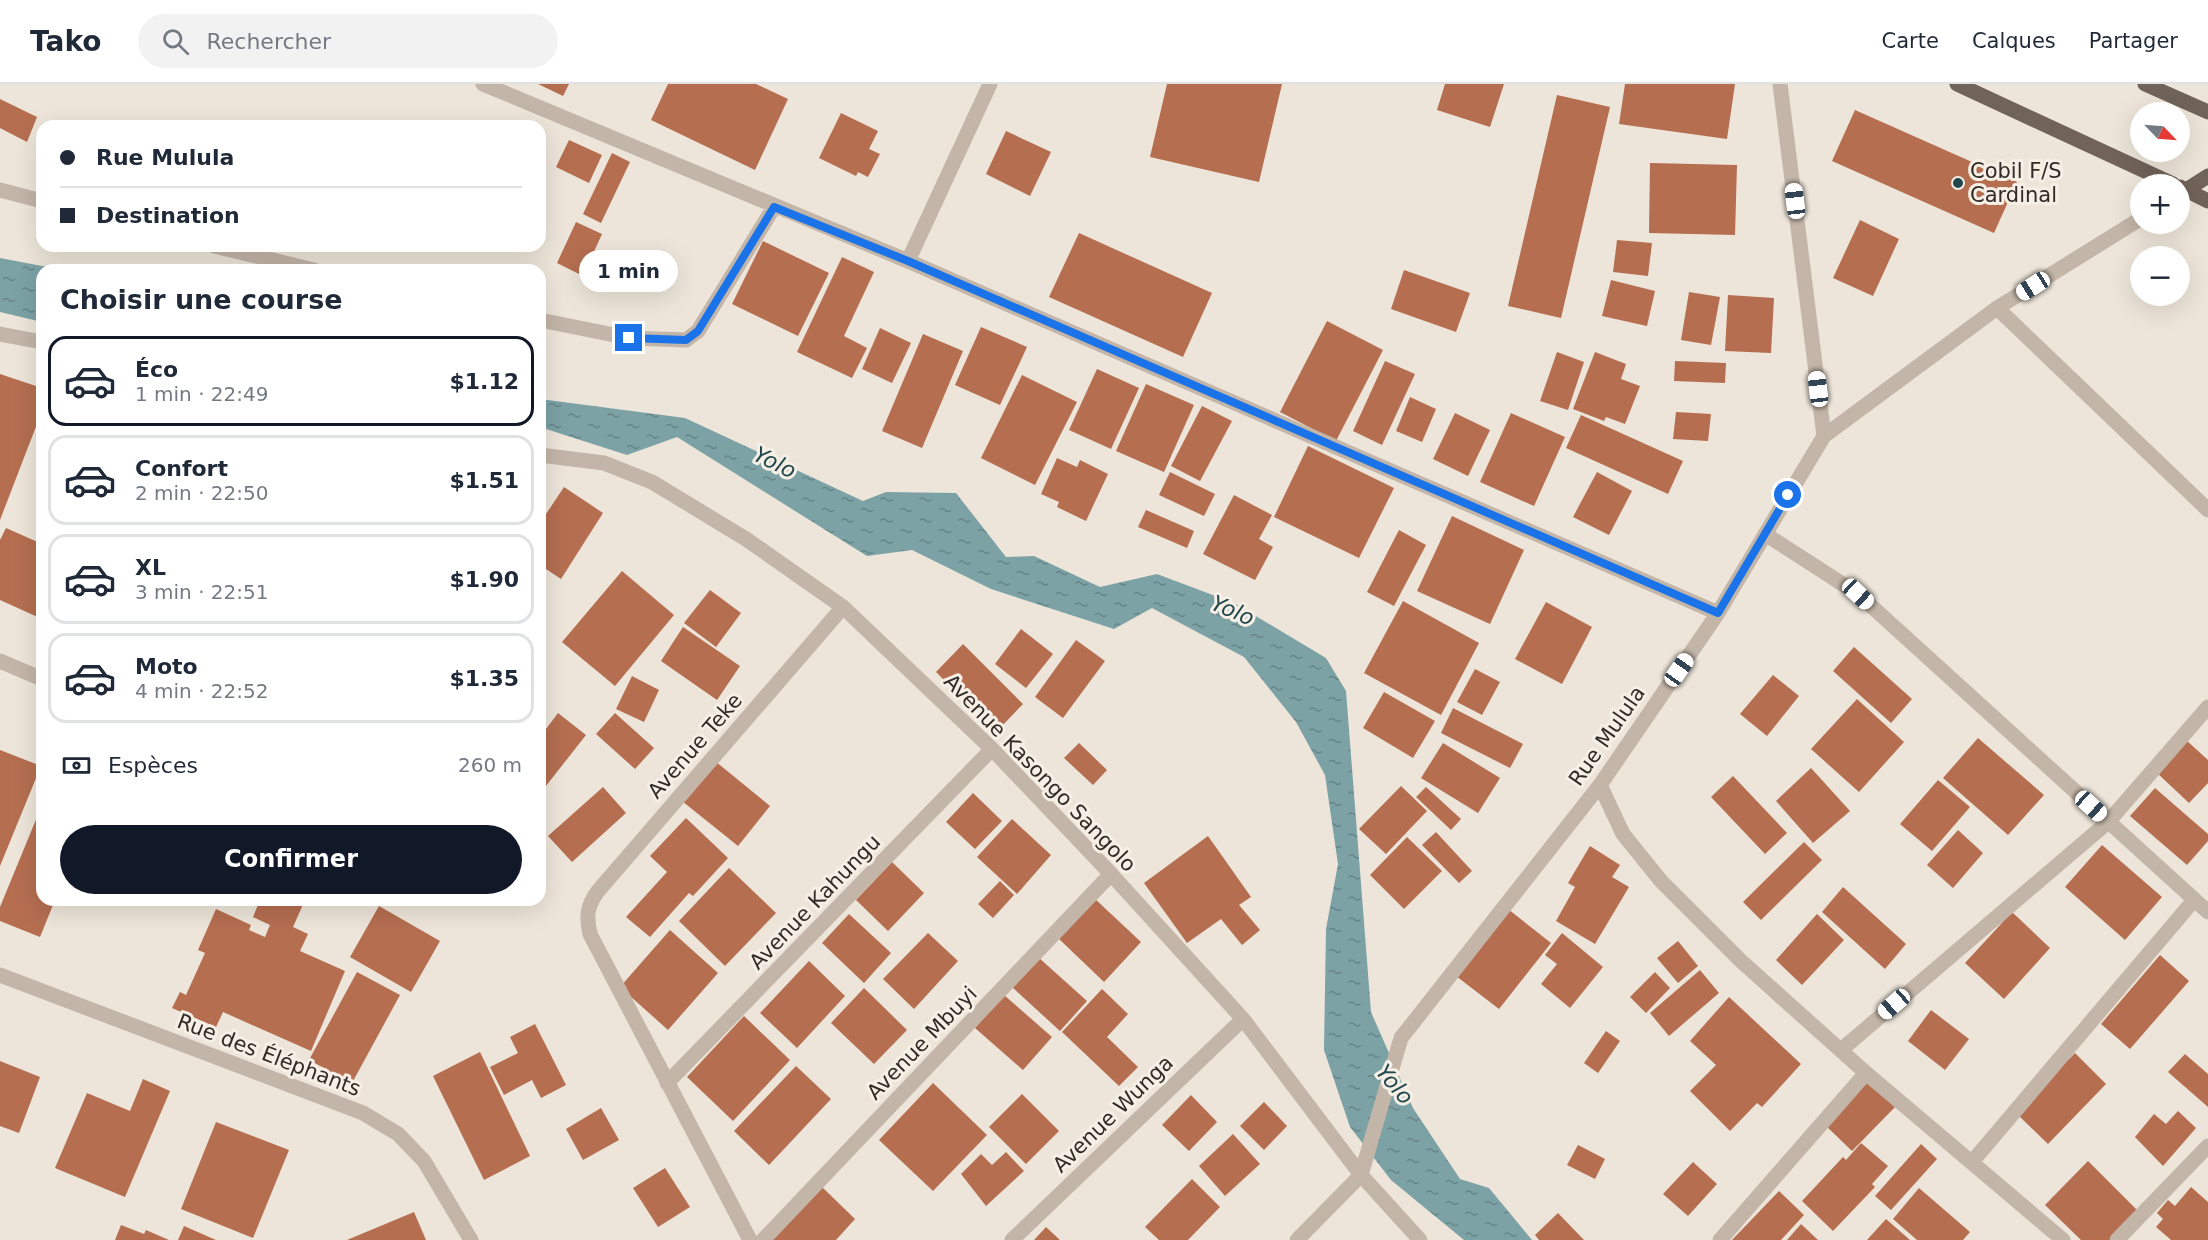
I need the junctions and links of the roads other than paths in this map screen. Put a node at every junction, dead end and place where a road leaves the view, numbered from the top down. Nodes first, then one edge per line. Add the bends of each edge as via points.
1 (483, 84) edge
2 (990, 84) edge
3 (1780, 84) edge
4 (1957, 84) edge
5 (2145, 84) edge
6 (2208, 112) edge
7 (2148, 174) edge
8 (2208, 176) edge
9 (2190, 184) edge
10 (0, 190) edge
11 (2190, 193) edge
12 (36, 199) edge
13 (2208, 201) edge
14 (774, 207) junction
15 (2130, 225) edge
16 (239, 252) edge
17 (908, 261) junction
18 (289, 264) edge
19 (1997, 308) junction
20 (546, 321) edge
21 (0, 334) edge
22 (36, 341) edge
23 (1824, 436) junction
24 (546, 457) edge
25 (2208, 510) edge
26 (1765, 534) junction
27 (843, 607) junction
28 (1718, 613) junction
29 (0, 661) edge
30 (36, 676) edge
31 (2208, 707) edge
32 (992, 750) junction
33 (1600, 785) junction
34 (2108, 822) junction
35 (1112, 874) junction
36 (2194, 900) junction
37 (2208, 912) edge
38 (0, 975) edge
39 (1243, 1019) junction
40 (1841, 1050) junction
41 (1866, 1073) junction
42 (667, 1083) junction
43 (2208, 1146) edge
44 (1972, 1162) junction
45 (1361, 1175) junction
46 (2054, 1237) edge
47 (471, 1240) edge
48 (750, 1240) edge
49 (763, 1240) edge
50 (1012, 1240) edge
51 (1297, 1240) edge
52 (1420, 1240) edge
53 (1720, 1240) edge
54 (2117, 1240) edge

1 - 14 street
2 - 17 street
3 - 23 street
4 - 7 main road
5 - 6 main road
8 - 9 main road
10 - 12 street
11 - 13 main road
14 - 17 street
14 - 20 street via 698,331 686,340 629,338
15 - 19 street
16 - 18 street
17 - 28 street
19 - 23 street
19 - 25 street
21 - 22 street
23 - 26 street, Rue Mulula
24 - 27 street, Avenue Kasongo Sangolo via 604,463 652,482 746,539
26 - 28 street, Rue Mulula
26 - 34 street via 1858,594
27 - 32 street, Avenue Kasongo Sangolo
27 - 42 street, Avenue Teke via 589,903 586,917 590,934
28 - 33 street, Rue Mulula
29 - 30 street
31 - 34 street
32 - 35 street, Avenue Kasongo Sangolo
32 - 42 street, Avenue Kahungu
33 - 40 street via 1623,834 1661,881 1741,961
33 - 45 street, Rue Mulula via 1401,1038
34 - 36 street
34 - 40 street
35 - 39 street, Avenue Kasongo Sangolo
35 - 49 street, Avenue Mbuyi
36 - 37 street
36 - 44 street
38 - 47 street, Rue des Éléphants via 363,1113 398,1134 424,1161
39 - 45 street, Avenue Kasongo Sangolo
39 - 50 street, Avenue Wunga
40 - 41 street
41 - 44 street
41 - 53 street
42 - 48 street
43 - 54 street
44 - 46 street
45 - 51 street
45 - 52 street, Avenue Kasongo Sangolo

